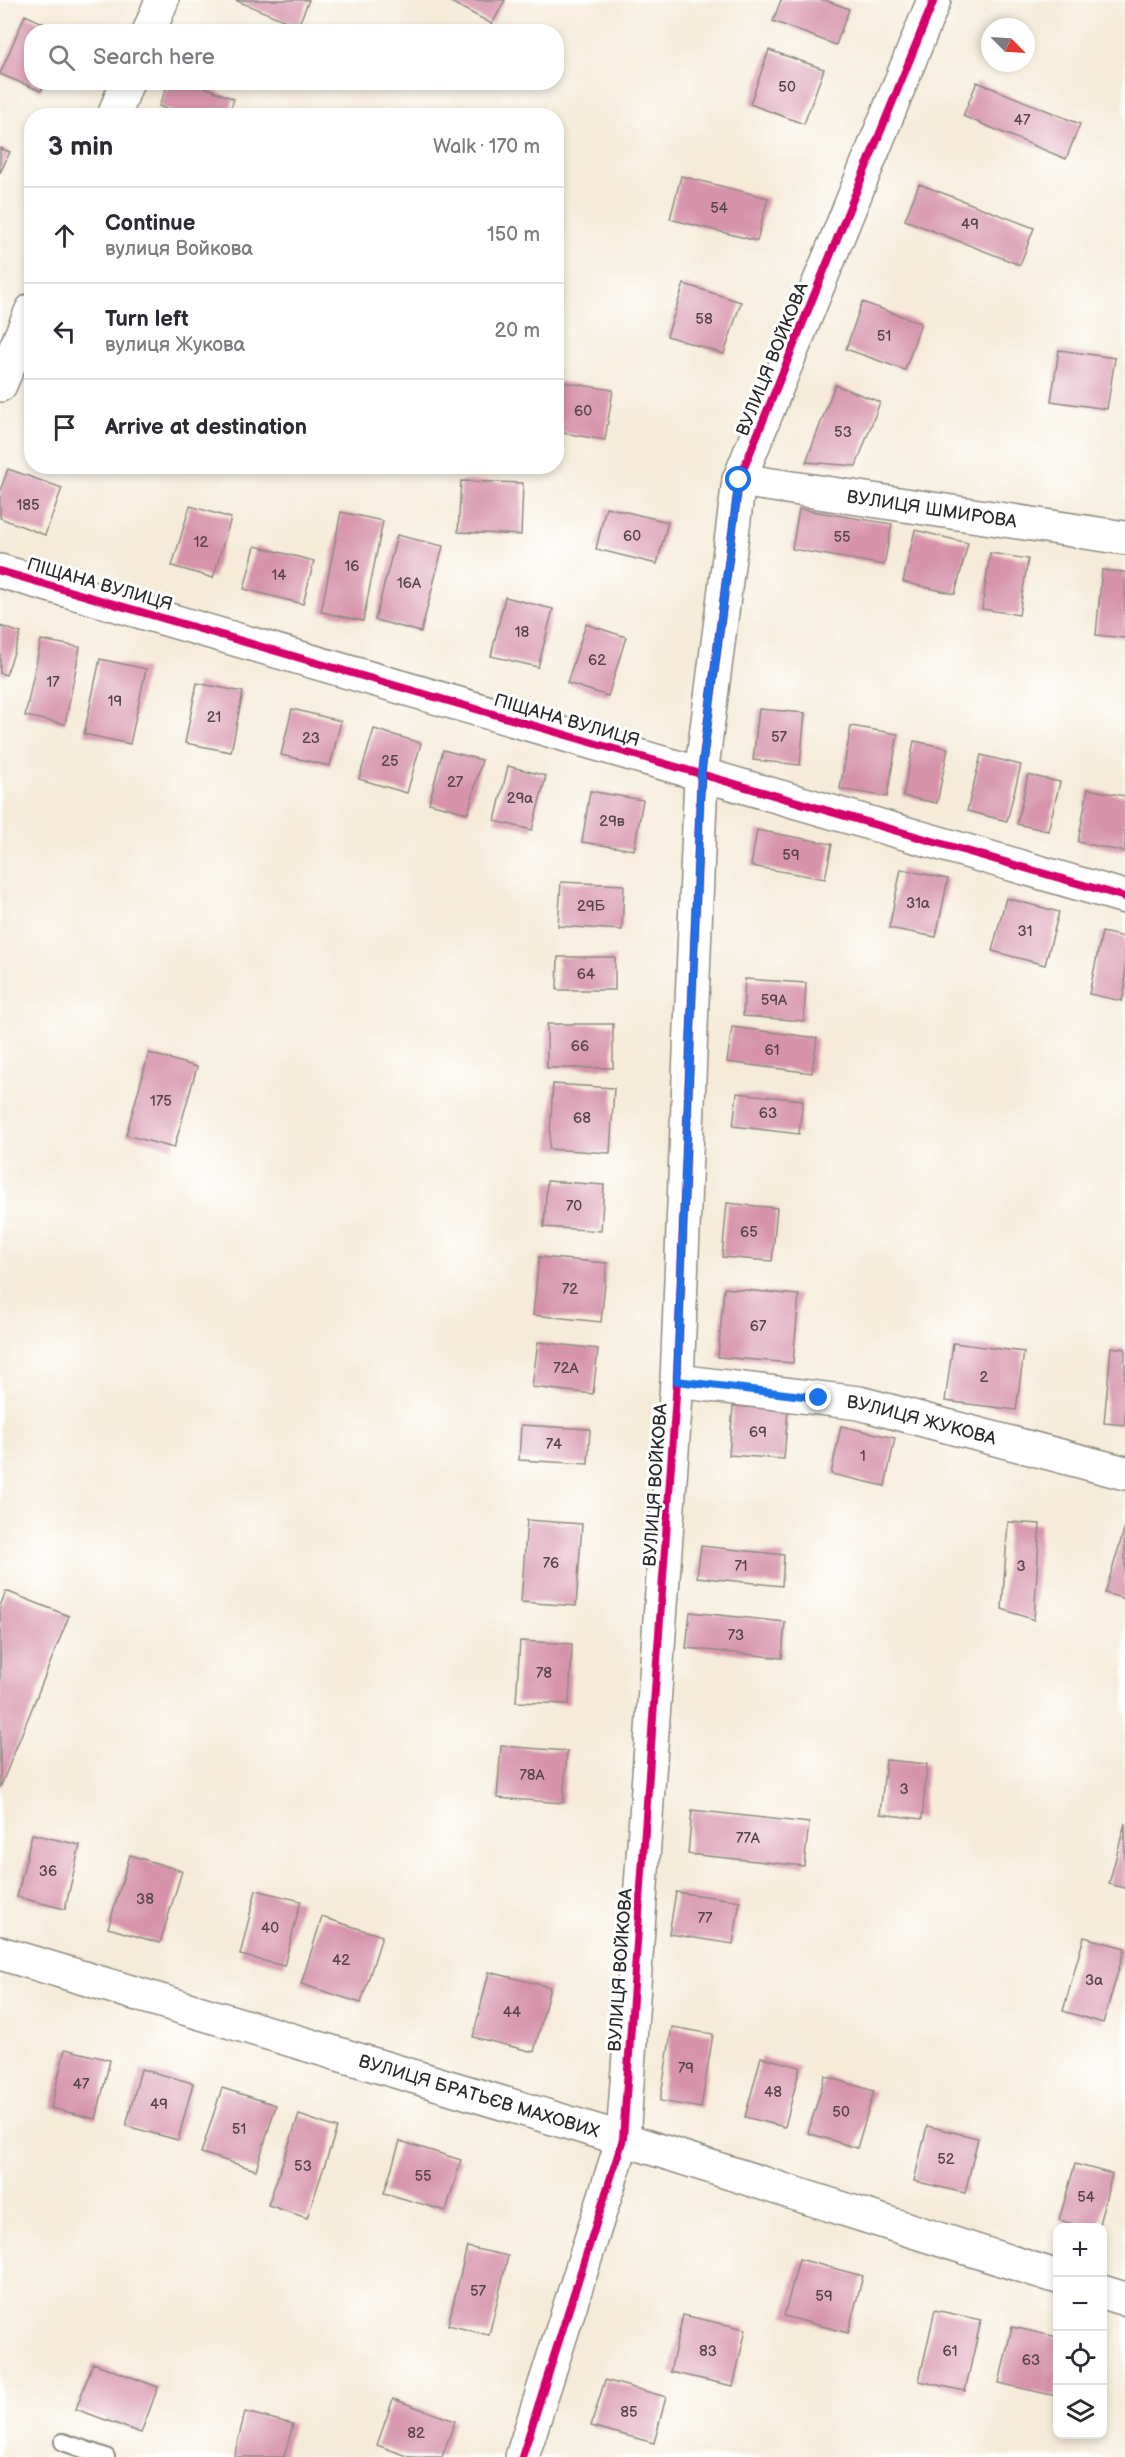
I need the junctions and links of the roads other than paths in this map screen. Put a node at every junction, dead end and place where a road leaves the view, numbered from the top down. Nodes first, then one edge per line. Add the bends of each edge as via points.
1 (162, 0) edge
2 (934, 0) edge
3 (152, 24) edge
4 (125, 90) edge
5 (117, 108) edge
6 (24, 329) edge
7 (0, 385) edge
8 (739, 480) junction
9 (1125, 538) edge
10 (0, 571) edge
11 (701, 775) junction
12 (1125, 897) edge
13 (677, 1381) junction
14 (1125, 1473) edge
15 (0, 1953) edge
16 (623, 2139) junction
17 (1053, 2275) edge
18 (1107, 2294) edge
19 (1125, 2299) edge
20 (63, 2442) dead end
21 (106, 2457) edge
22 (522, 2457) edge

1 - 3 street
2 - 8 street, ВУЛИЦЯ ВОЙКОВА
4 - 5 street
6 - 7 street
8 - 9 street, ВУЛИЦЯ ШМИРОВА
8 - 11 street, ВУЛИЦЯ ВОЙКОВА
10 - 11 street, ПІЩАНА ВУЛИЦЯ
11 - 12 street, ПІЩАНА ВУЛИЦЯ
11 - 13 street, ВУЛИЦЯ ВОЙКОВА
13 - 14 street, ВУЛИЦЯ ЖУКОВА via 859,1403
13 - 16 street, ВУЛИЦЯ ВОЙКОВА
15 - 16 street, ВУЛИЦЯ БРАТЬЄВ МАХОВИХ
16 - 17 street, ВУЛИЦЯ БРАТЬЄВ МАХОВИХ
16 - 22 street, ВУЛИЦЯ ВОЙКОВА
18 - 19 street
20 - 21 lane

